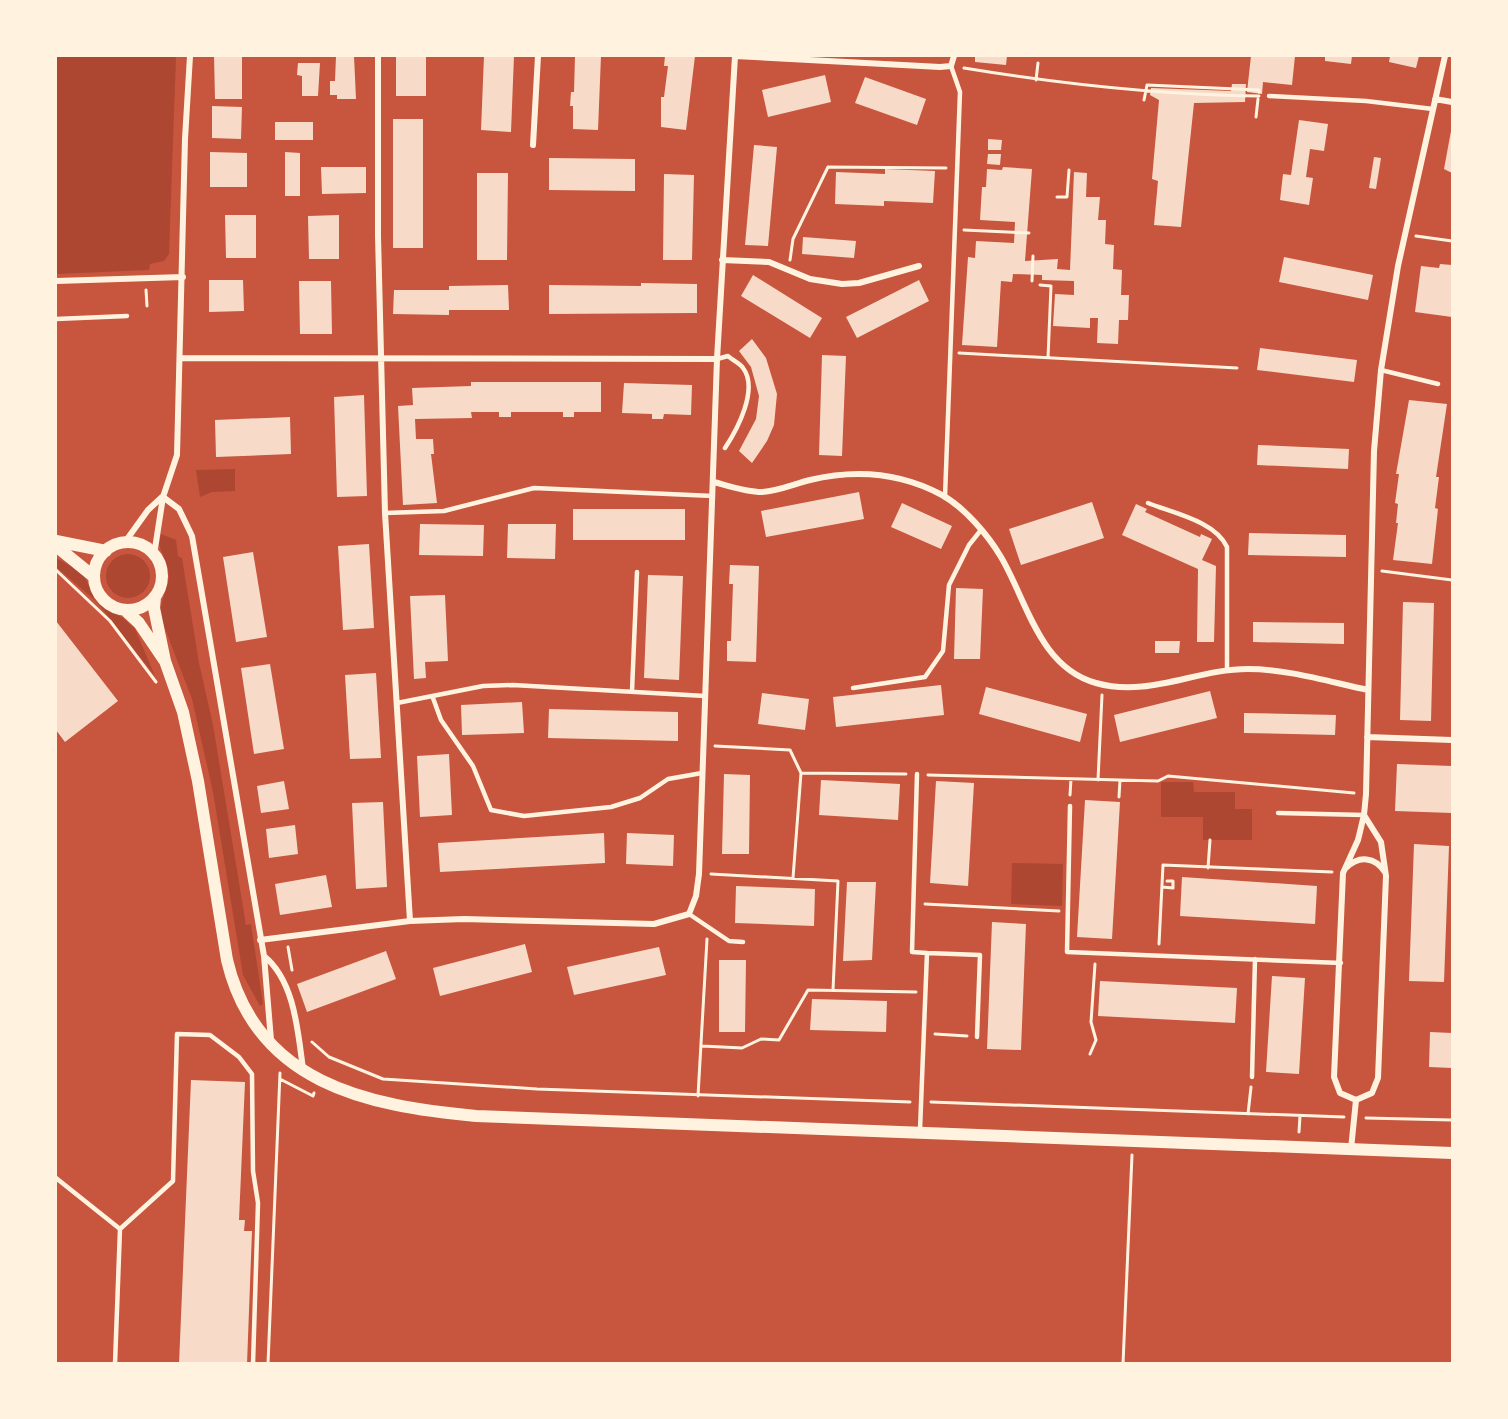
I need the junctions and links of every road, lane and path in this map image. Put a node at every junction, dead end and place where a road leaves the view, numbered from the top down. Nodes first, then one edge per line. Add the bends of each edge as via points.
1 (190, 56) edge
2 (378, 56) edge
3 (538, 56) edge
4 (735, 56) edge
5 (954, 56) edge
6 (1445, 56) edge
7 (1038, 63) dead end
8 (951, 66) junction
9 (1036, 80) junction
10 (1145, 91) junction
11 (1259, 96) junction
12 (1269, 96) joint
13 (1435, 99) junction
14 (1144, 100) dead end
15 (1452, 102) edge
16 (1433, 109) junction
17 (1256, 117) dead end
18 (533, 146) dead end
19 (957, 168) junction
20 (1069, 170) dead end
21 (1057, 197) dead end
22 (979, 231) dead end
23 (1029, 233) dead end
24 (1406, 234) junction
25 (1452, 241) edge
26 (1033, 256) dead end
27 (722, 260) junction
28 (919, 266) dead end
29 (789, 271) junction
30 (183, 277) junction
31 (146, 278) junction
32 (56, 281) edge
33 (1032, 281) dead end
34 (1040, 285) dead end
35 (147, 306) dead end
36 (127, 316) dead end
37 (56, 319) edge
38 (951, 353) junction
39 (180, 358) junction
40 (380, 358) junction
41 (1048, 358) junction
42 (717, 359) junction
43 (1237, 368) dead end
44 (1381, 370) junction
45 (1438, 384) dead end
46 (725, 448) dead end
47 (714, 482) junction
48 (713, 496) junction
49 (163, 497) junction
50 (945, 497) junction
51 (1148, 503) dead end
52 (385, 513) junction
53 (981, 530) junction
54 (125, 542) junction
55 (56, 544) edge
56 (106, 551) junction
57 (154, 555) junction
58 (56, 570) edge
59 (1372, 570) junction
60 (637, 572) dead end
61 (93, 576) junction
62 (1452, 580) edge
63 (155, 597) junction
64 (125, 610) junction
65 (165, 661) junction
66 (1227, 670) junction
67 (157, 683) dead end
68 (1102, 684) junction
69 (853, 688) dead end
70 (1368, 690) junction
71 (632, 692) junction
72 (705, 696) junction
73 (433, 698) junction
74 (397, 703) junction
75 (1367, 737) junction
76 (1452, 740) edge
77 (704, 746) junction
78 (801, 772) junction
79 (702, 773) junction
80 (917, 774) junction
81 (1071, 779) junction
82 (1098, 780) junction
83 (1120, 780) junction
84 (1366, 794) junction
85 (1119, 797) dead end
86 (1070, 806) joint
87 (1278, 813) dead end
88 (1364, 815) junction
89 (1210, 840) dead end
90 (1208, 868) junction
91 (1343, 873) junction
92 (699, 874) junction
93 (1386, 876) junction
94 (793, 878) junction
95 (1167, 881) dead end
96 (1162, 887) junction
97 (914, 904) junction
98 (1067, 911) junction
99 (689, 914) junction
100 (410, 921) junction
101 (707, 928) junction
102 (286, 936) junction
103 (261, 940) junction
104 (743, 942) dead end
105 (927, 952) junction
106 (1096, 953) junction
107 (264, 956) junction
108 (1158, 956) junction
109 (1255, 959) junction
110 (1341, 963) junction
111 (294, 981) dead end
112 (833, 990) junction
113 (925, 992) junction
114 (924, 1034) junction
115 (977, 1036) joint
116 (312, 1041) dead end
117 (272, 1046) junction
118 (702, 1046) junction
119 (1090, 1054) dead end
120 (303, 1071) junction
121 (1252, 1077) joint
122 (280, 1078) dead end
123 (698, 1096) junction
124 (1356, 1100) junction
125 (922, 1102) junction
126 (1248, 1114) junction
127 (1300, 1116) junction
128 (1354, 1117) junction
129 (1452, 1120) edge
130 (1299, 1132) dead end
131 (920, 1133) junction
132 (1132, 1141) junction
133 (1351, 1149) junction
134 (1452, 1153) edge
135 (56, 1178) edge
136 (120, 1229) junction
137 (115, 1364) edge
138 (253, 1364) edge
139 (268, 1364) edge
140 (1123, 1364) edge

1 - 30 street
2 - 40 street
3 - 18 street
4 - 8 street
4 - 27 street
5 - 8 street
6 - 13 street
7 - 9 path
8 - 9 path
8 - 19 lane via 960,92
9 - 10 path
10 - 11 path
10 - 11 path via 1147,85 1259,90
10 - 14 path
11 - 12 path
11 - 17 path
12 - 16 lane
13 - 15 street
13 - 16 street
16 - 24 street
19 - 29 path via 828,168 794,239
19 - 38 lane
20 - 21 path via 1067,197
22 - 23 path
24 - 25 path
24 - 44 street
26 - 33 path
27 - 29 street via 769,262
27 - 42 street
28 - 29 street via 842,284
30 - 31 street
30 - 39 street
31 - 32 street
31 - 35 path
34 - 41 path via 1051,286
36 - 37 lane
38 - 41 path
38 - 50 lane
39 - 40 street
39 - 49 street via 177,455
40 - 42 street
40 - 52 street
41 - 43 path
42 - 46 lane via 728,356 743,368 748,385 741,426
42 - 47 street
44 - 45 lane
44 - 59 street via 1374,451
47 - 48 street
47 - 50 street via 759,492 831,476 874,474 901,479
48 - 52 lane via 534,488 444,511
48 - 72 street
49 - 54 street via 148,510
49 - 57 street
49 - 103 street via 179,509 192,536
50 - 53 street
51 - 66 lane via 1222,536 1227,547
52 - 74 street
53 - 68 street via 1002,558 1049,650 1078,675
53 - 69 lane via 949,585 943,651 926,677
54 - 56 main road
54 - 57 main road via 139,544
55 - 56 main road
55 - 61 main road
56 - 61 main road
57 - 63 main road via 162,575
58 - 67 path via 110,621
59 - 62 path
59 - 70 street
60 - 71 lane
61 - 64 main road via 105,601
63 - 64 main road
63 - 65 main road
64 - 65 main road
65 - 117 main road via 180,702 198,782 231,975 250,1017
66 - 68 street via 1142,687
66 - 70 street via 1272,671
68 - 82 path
70 - 75 street
71 - 72 lane
71 - 73 lane via 513,685 483,686
72 - 77 street
73 - 74 lane
73 - 79 lane via 441,720 473,766 491,810 524,816 611,807 640,798 668,778
74 - 100 street
75 - 76 street
75 - 84 street
77 - 78 path via 790,750
77 - 79 street
78 - 80 path
78 - 94 path
79 - 92 street
80 - 81 path
80 - 97 lane
81 - 82 path
81 - 86 path
82 - 83 path
83 - 84 path via 1158,781 1168,776
83 - 85 path
84 - 88 street
86 - 98 lane
87 - 88 lane
88 - 91 street
88 - 93 street via 1381,842
89 - 90 path
90 - 91 path
90 - 96 path via 1163,865
91 - 93 street via 1351,863 1368,859 1380,865
91 - 110 street
92 - 94 path
92 - 99 street
93 - 124 street via 1378,1078 1372,1094
94 - 112 path via 838,881
95 - 96 path via 1173,881 1173,888
96 - 108 path
97 - 98 path
97 - 105 lane via 912,952
98 - 106 lane via 1067,951
99 - 100 street via 654,924
99 - 101 lane
100 - 102 street
101 - 104 lane via 729,941
101 - 118 path
102 - 103 street
102 - 111 path
103 - 107 street
105 - 113 lane
105 - 115 lane via 980,955
106 - 108 lane
106 - 119 path via 1091,1022 1096,1040
107 - 117 street
107 - 120 street via 287,990
108 - 109 lane
109 - 110 lane
109 - 121 lane
110 - 124 street via 1335,1083 1344,1097
112 - 113 path
112 - 118 path via 808,990 779,1040 761,1039 742,1048
113 - 114 lane
114 - 115 path
114 - 125 lane
116 - 123 path via 329,1057 384,1079
117 - 120 main road
118 - 123 path
120 - 131 main road via 358,1095 445,1113
121 - 126 path
122 - 139 path
123 - 125 path
124 - 128 street
125 - 126 path
125 - 131 lane
126 - 127 path
127 - 128 path
127 - 130 path
128 - 129 path
128 - 133 street
131 - 132 main road
132 - 133 main road
132 - 140 path
133 - 134 main road
135 - 136 lane
136 - 137 lane
136 - 138 lane via 173,1181 177,1034 210,1035 252,1074 253,1171 258,1203

